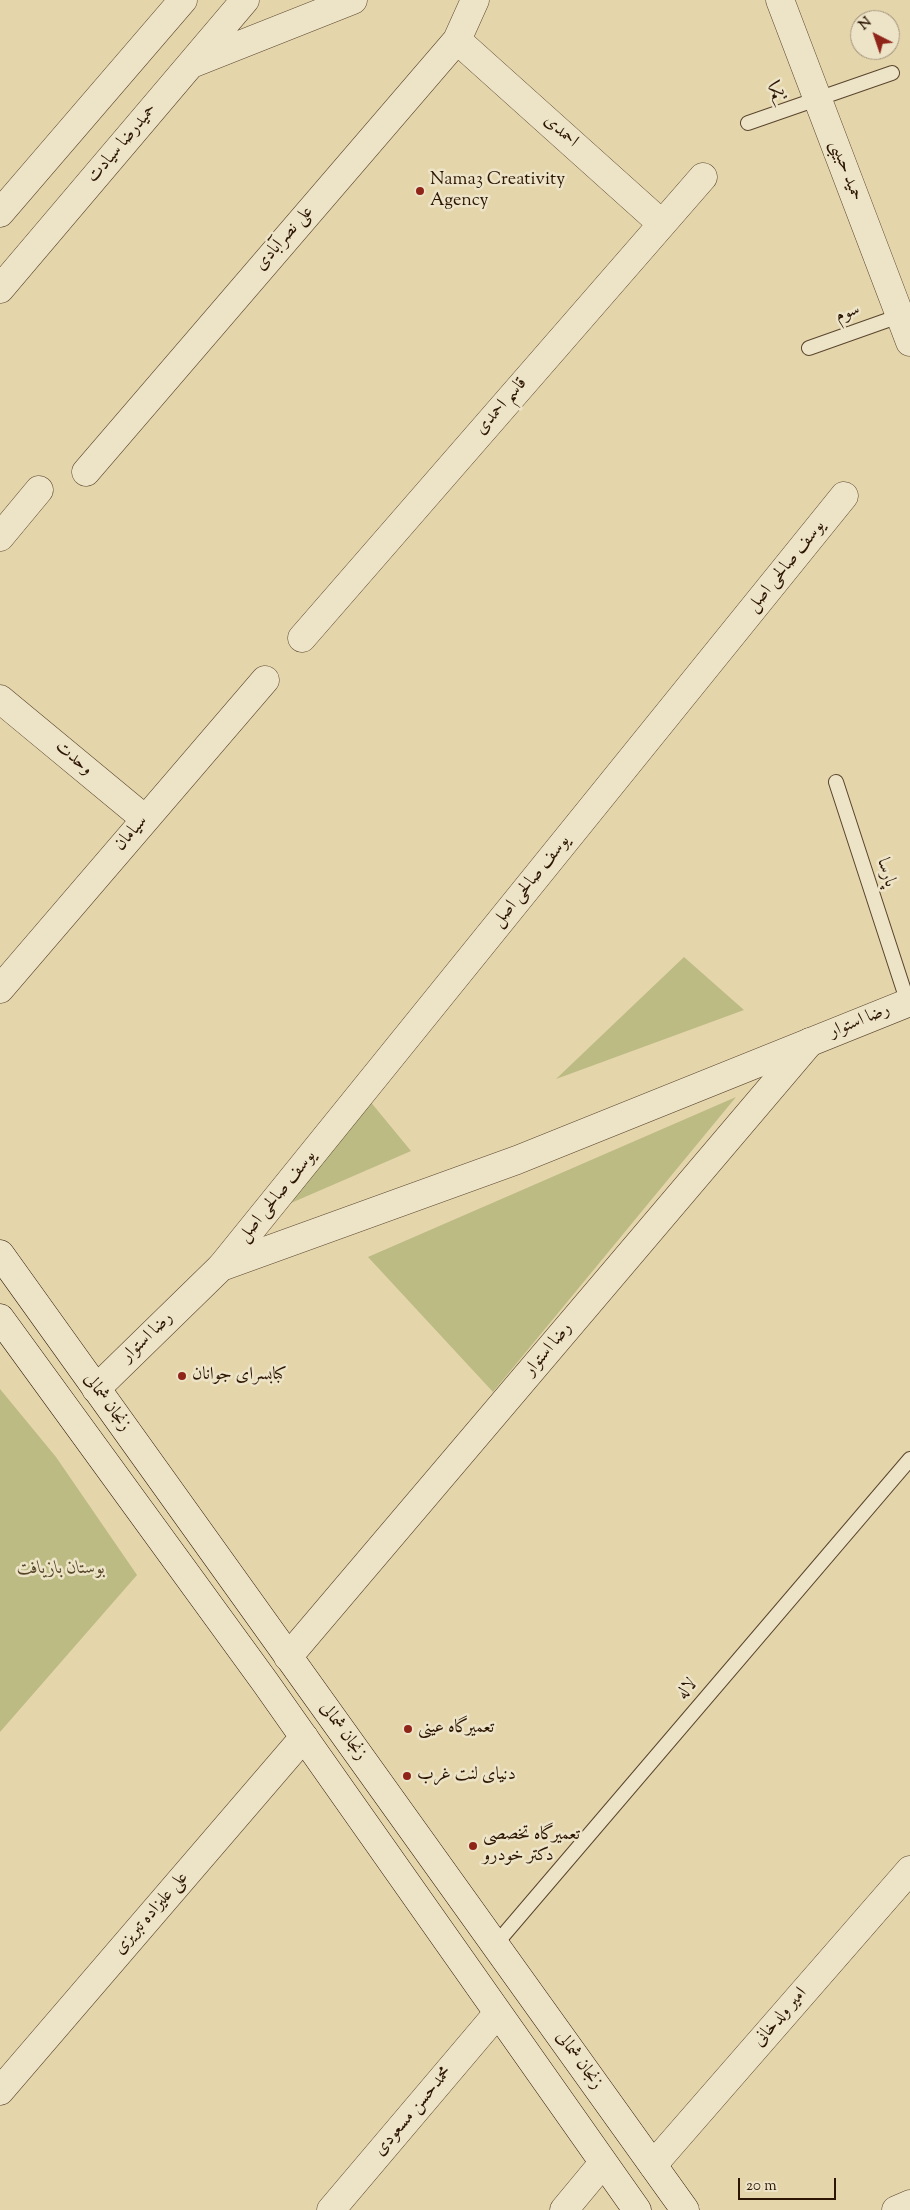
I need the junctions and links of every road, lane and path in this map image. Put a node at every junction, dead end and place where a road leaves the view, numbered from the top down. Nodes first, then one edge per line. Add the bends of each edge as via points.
1 (183, 0) edge
2 (353, 0) edge
3 (475, 0) edge
4 (780, 0) edge
5 (240, 7) edge
6 (257, 38) junction
7 (457, 40) junction
8 (190, 65) junction
9 (892, 73) dead end
10 (818, 99) junction
11 (748, 123) dead end
12 (702, 177) dead end
13 (0, 213) edge
14 (662, 224) junction
15 (0, 289) edge
16 (905, 313) edge
17 (910, 342) edge
18 (809, 348) dead end
19 (86, 472) dead end
20 (39, 490) dead end
21 (844, 496) dead end
22 (0, 537) edge
23 (302, 638) dead end
24 (265, 680) dead end
25 (0, 699) edge
26 (836, 782) dead end
27 (145, 819) junction
28 (0, 989) edge
29 (909, 1003) edge
30 (810, 1042) junction
31 (0, 1254) edge
32 (221, 1267) junction
33 (0, 1318) edge
34 (96, 1388) junction
35 (910, 1459) edge
36 (288, 1657) junction
37 (265, 1682) junction
38 (328, 1713) junction
39 (304, 1737) junction
40 (910, 1870) edge
41 (495, 1945) junction
42 (524, 1985) junction
43 (497, 2014) junction
44 (0, 2092) edge
45 (633, 2138) junction
46 (603, 2164) junction
47 (653, 2165) junction
48 (630, 2201) edge
49 (331, 2210) edge
50 (564, 2210) edge
51 (685, 2210) edge

1 - 13 street
2 - 6 street
3 - 7 street, علی نصرآبادی
4 - 10 street, حمید حبیبی
5 - 6 street via 236,28 243,35
5 - 8 street, حمیدرضا سیادت
6 - 8 street
7 - 14 street, احمدی
7 - 19 street, علی نصرآبادی
8 - 15 street, حمیدرضا سیادت
9 - 10 lane, یکم
10 - 11 lane, یکم
10 - 16 street, حمید حبیبی
12 - 14 street, قاسم احمدی
14 - 23 street, قاسم احمدی
16 - 17 street, حمید حبیبی
16 - 18 lane, سوم
20 - 22 street
21 - 32 street, یوسف صالحی اصل
24 - 27 street, سیامان
25 - 27 street, وحدت
26 - 29 lane, پارسا
27 - 28 street, سیامان
29 - 30 street, رضا استوار
30 - 32 street, رضا استوار via 517,1160
30 - 36 street, رضا استوار
31 - 34 street, زنجان شمالی
32 - 34 street, رضا استوار
33 - 37 street, زنجان شمالی
34 - 36 street, زنجان شمالی
35 - 41 lane, لاله
36 - 37 street, رضا استوار
36 - 38 street, زنجان شمالی
37 - 39 street, زنجان شمالی
38 - 39 street, علی علیزاده تبریزی
38 - 41 street, زنجان شمالی
39 - 43 street, زنجان شمالی
39 - 44 street, علی علیزاده تبریزی
40 - 47 street, امیر ولدخانی
41 - 42 street, زنجان شمالی
42 - 43 street, محمدحسن مسعودی
42 - 45 street, زنجان شمالی
43 - 46 street, زنجان شمالی
43 - 49 street, محمدحسن مسعودی
45 - 46 street
45 - 47 street, زنجان شمالی
46 - 48 street, زنجان شمالی
46 - 50 street
47 - 48 street, امیر ولدخانی
47 - 51 street, زنجان شمالی

